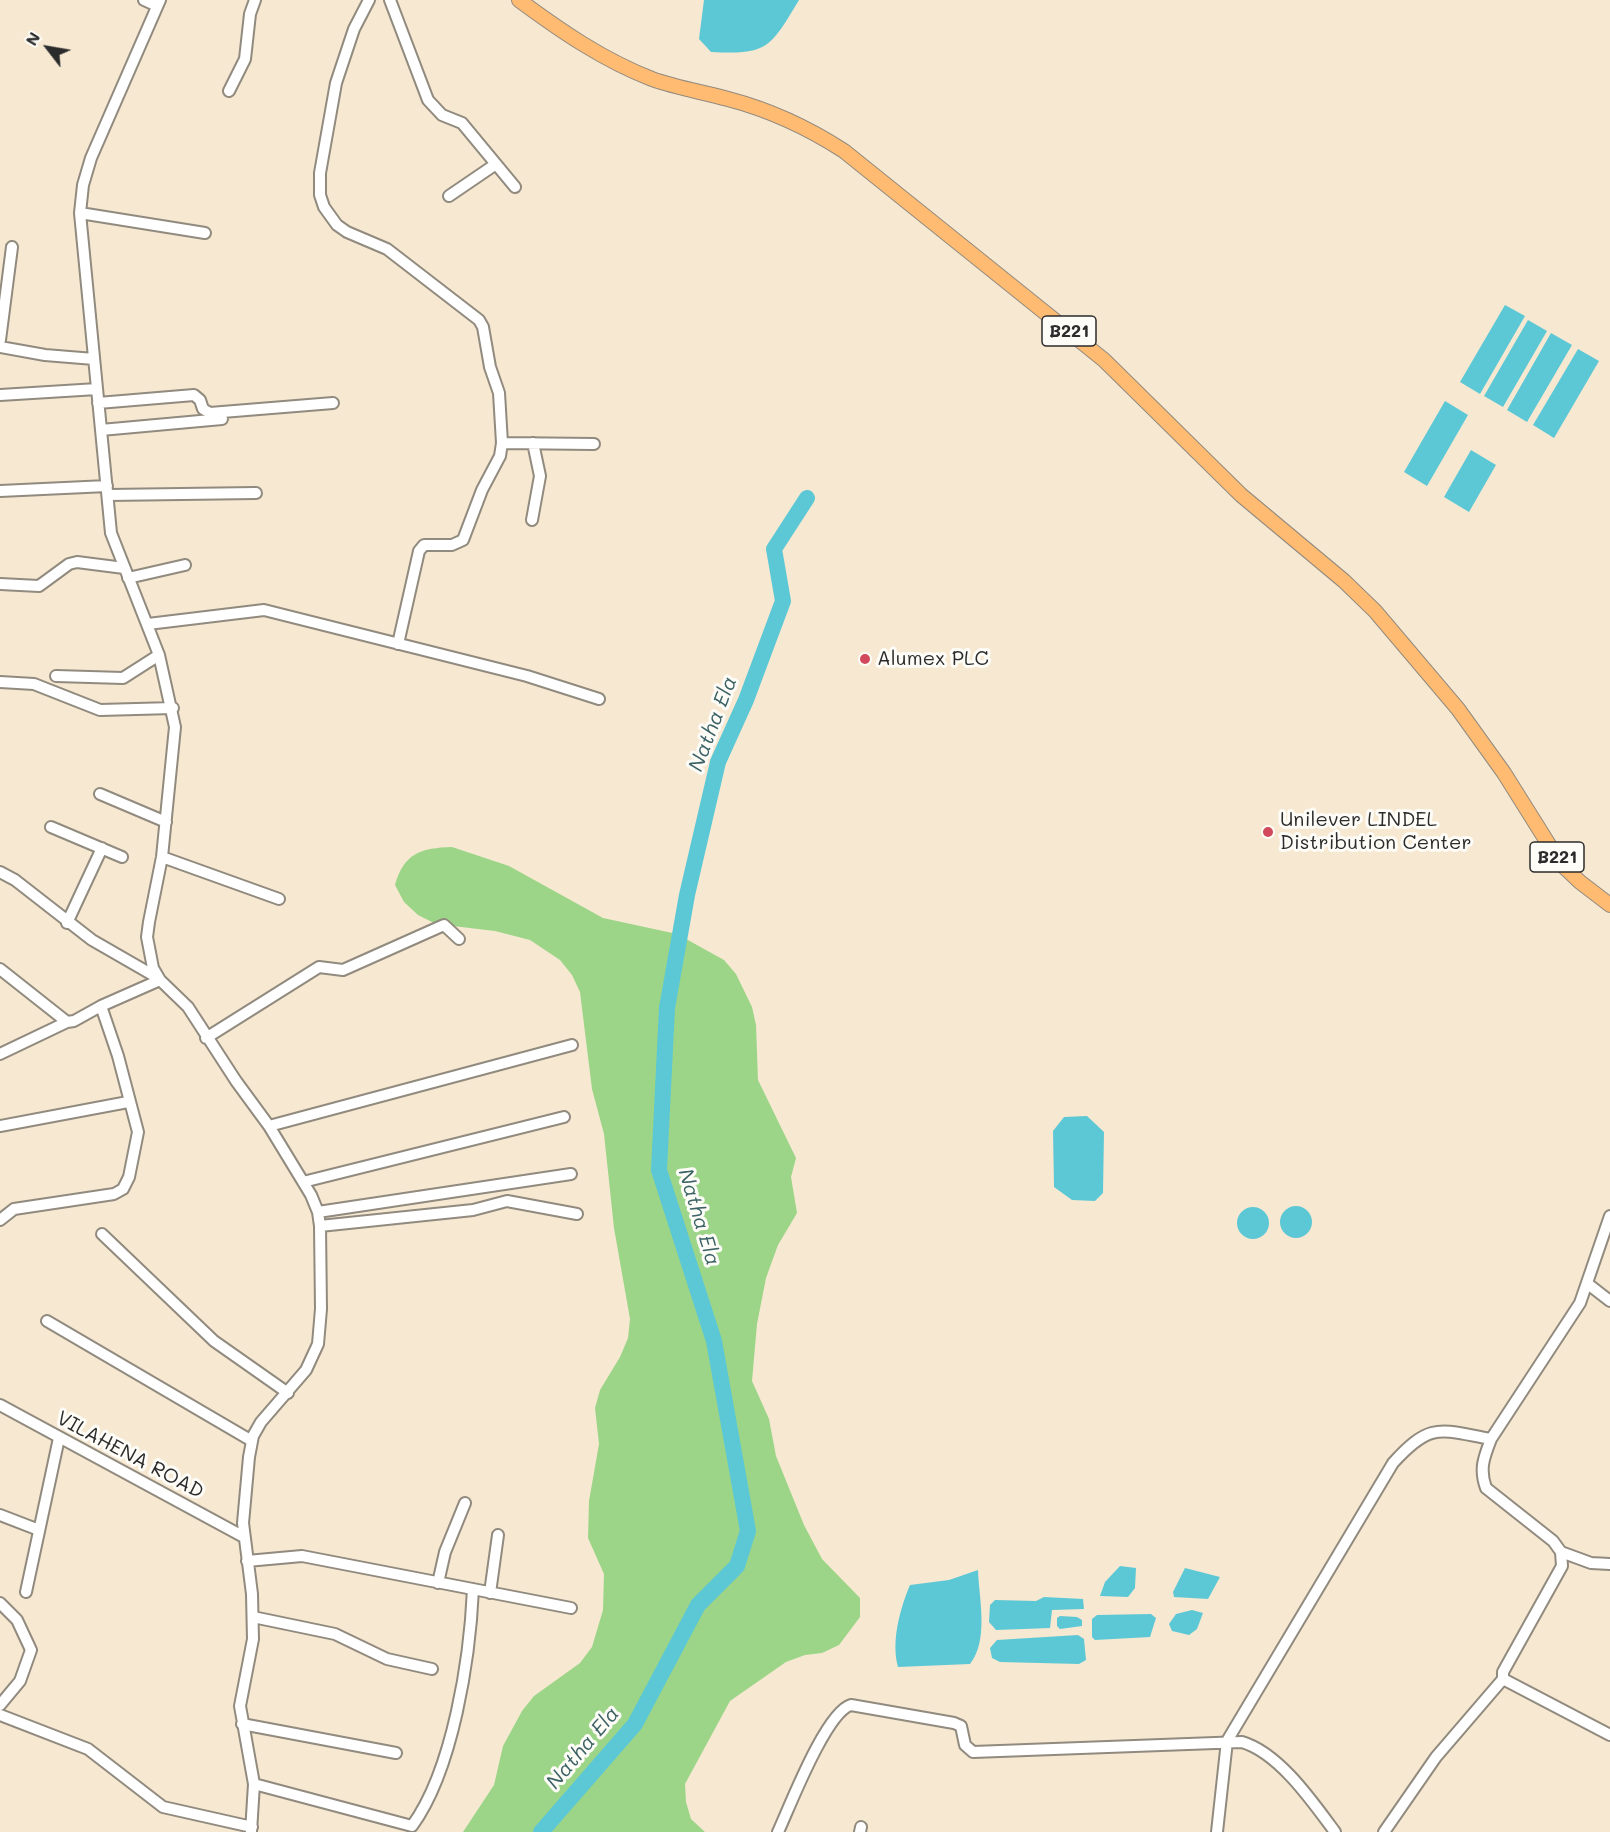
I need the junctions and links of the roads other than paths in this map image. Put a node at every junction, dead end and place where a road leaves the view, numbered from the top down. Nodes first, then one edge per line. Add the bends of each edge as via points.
1 (144, 0) edge
2 (255, 0) edge
3 (369, 0) edge
4 (390, 0) edge
5 (519, 0) edge
6 (158, 3) edge
7 (229, 91) dead end
8 (496, 164) junction
9 (515, 187) dead end
10 (449, 196) dead end
11 (80, 213) junction
12 (204, 233) dead end
13 (12, 247) dead end
14 (0, 340) edge
15 (0, 347) edge
16 (94, 359) junction
17 (97, 389) junction
18 (0, 395) edge
19 (98, 403) junction
20 (333, 403) dead end
21 (270, 415) dead end
22 (101, 430) junction
23 (502, 443) junction
24 (533, 443) junction
25 (594, 444) dead end
26 (108, 490) junction
27 (0, 491) edge
28 (256, 493) dead end
29 (532, 520) dead end
30 (185, 565) dead end
31 (126, 573) junction
32 (0, 584) edge
33 (148, 624) junction
34 (399, 644) junction
35 (159, 655) junction
36 (56, 676) dead end
37 (0, 682) edge
38 (599, 699) dead end
39 (173, 708) junction
40 (100, 794) dead end
41 (166, 822) junction
42 (51, 827) dead end
43 (102, 848) junction
44 (122, 857) dead end
45 (162, 857) junction
46 (0, 872) edge
47 (279, 899) dead end
48 (1610, 905) edge
49 (67, 923) junction
50 (459, 939) dead end
51 (0, 969) edge
52 (160, 980) junction
53 (101, 1006) junction
54 (67, 1022) junction
55 (206, 1038) junction
56 (572, 1044) dead end
57 (0, 1054) edge
58 (128, 1102) junction
59 (564, 1117) dead end
60 (0, 1126) edge
61 (269, 1126) junction
62 (571, 1174) dead end
63 (303, 1182) junction
64 (318, 1212) junction
65 (577, 1214) dead end
66 (1610, 1216) edge
67 (0, 1220) edge
68 (320, 1226) junction
69 (102, 1234) dead end
70 (1588, 1284) junction
71 (1610, 1301) edge
72 (47, 1321) dead end
73 (288, 1393) junction
74 (0, 1405) edge
75 (59, 1438) junction
76 (1491, 1439) junction
77 (252, 1441) junction
78 (465, 1503) dead end
79 (0, 1515) edge
80 (39, 1530) junction
81 (498, 1535) dead end
82 (244, 1537) junction
83 (1561, 1552) junction
84 (247, 1561) junction
85 (1610, 1564) edge
86 (438, 1583) junction
87 (473, 1589) junction
88 (26, 1593) dead end
89 (490, 1593) junction
90 (0, 1604) edge
91 (571, 1608) dead end
92 (253, 1617) junction
93 (432, 1669) dead end
94 (1503, 1679) junction
95 (0, 1705) edge
96 (0, 1715) edge
97 (242, 1725) junction
98 (1610, 1735) edge
99 (1227, 1741) junction
100 (396, 1753) dead end
101 (254, 1784) junction
102 (251, 1830) edge
103 (778, 1832) edge
104 (1217, 1832) edge
105 (1335, 1832) edge
106 (1384, 1832) edge

1 - 6 street
2 - 7 street via 245,59
3 - 23 street via 354,29 336,83 320,173 320,195 337,225 387,249 481,322 499,393
4 - 8 street via 428,100 441,115 462,123
5 - 48 main road, B221 via 590,49 623,66 653,79 775,114 820,135 1098,354 1241,495 1344,581 1402,640 1504,773 1562,864
6 - 11 street via 91,158
8 - 9 street
8 - 10 street
11 - 12 street
11 - 16 street
13 - 14 street
15 - 16 street
16 - 17 street
17 - 18 street
17 - 19 street
19 - 20 street via 194,395 210,413
19 - 22 street
21 - 22 street
22 - 26 street
23 - 24 street
23 - 34 street via 463,540 452,545 424,545 419,551
24 - 25 street
24 - 29 street via 540,476
26 - 27 street
26 - 28 street
26 - 31 street via 111,533
30 - 31 street
31 - 32 street via 77,562 39,586
31 - 33 street
33 - 34 street via 264,609
33 - 35 street
34 - 38 street
35 - 36 street via 123,678
35 - 39 street
37 - 39 street via 34,684 100,710
39 - 41 street via 175,744
40 - 41 street
41 - 45 street
42 - 43 street
43 - 44 street
43 - 49 street
45 - 47 street
45 - 52 street via 147,937 153,968
46 - 49 street
49 - 52 street
50 - 55 street via 444,925 343,970 319,966
51 - 54 street
52 - 53 street
52 - 55 street via 188,1007
53 - 54 street
53 - 58 street
54 - 57 street
55 - 61 street
56 - 61 street
58 - 60 street
58 - 67 street via 138,1132 123,1189 114,1194 14,1209
59 - 63 street
61 - 63 street
62 - 64 street
63 - 64 street
64 - 68 street
65 - 68 street via 507,1201 473,1210
66 - 70 street
68 - 73 street via 318,1344 306,1370
69 - 73 street via 214,1341
70 - 71 street
70 - 76 street via 1580,1303
72 - 77 street
73 - 77 street via 261,1422
74 - 75 street, VILAHENA ROAD
75 - 80 street
75 - 82 street, VILAHENA ROAD
76 - 83 street via 1482,1461 1481,1476 1486,1488 1553,1540
76 - 99 street via 1437,1430 1414,1440 1394,1463
77 - 82 street via 243,1510
78 - 86 street via 445,1552
79 - 80 street
80 - 88 street
81 - 89 street
82 - 84 street
83 - 85 street via 1591,1563
83 - 94 street via 1562,1566 1503,1672
84 - 86 street via 302,1556
84 - 92 street
86 - 87 street
87 - 89 street
87 - 101 street via 454,1730 422,1812 412,1826
89 - 91 street
90 - 95 street via 17,1620 31,1650 20,1681
92 - 93 street via 335,1634 387,1659
92 - 97 street via 250,1659 240,1698
94 - 98 street
94 - 106 street via 1436,1757
96 - 102 street via 88,1749 163,1807
97 - 100 street
97 - 101 street
99 - 103 street via 974,1752 965,1745 961,1726 954,1723 851,1705 837,1713 825,1732
99 - 104 street
99 - 105 street via 1262,1750 1308,1795
101 - 102 street

